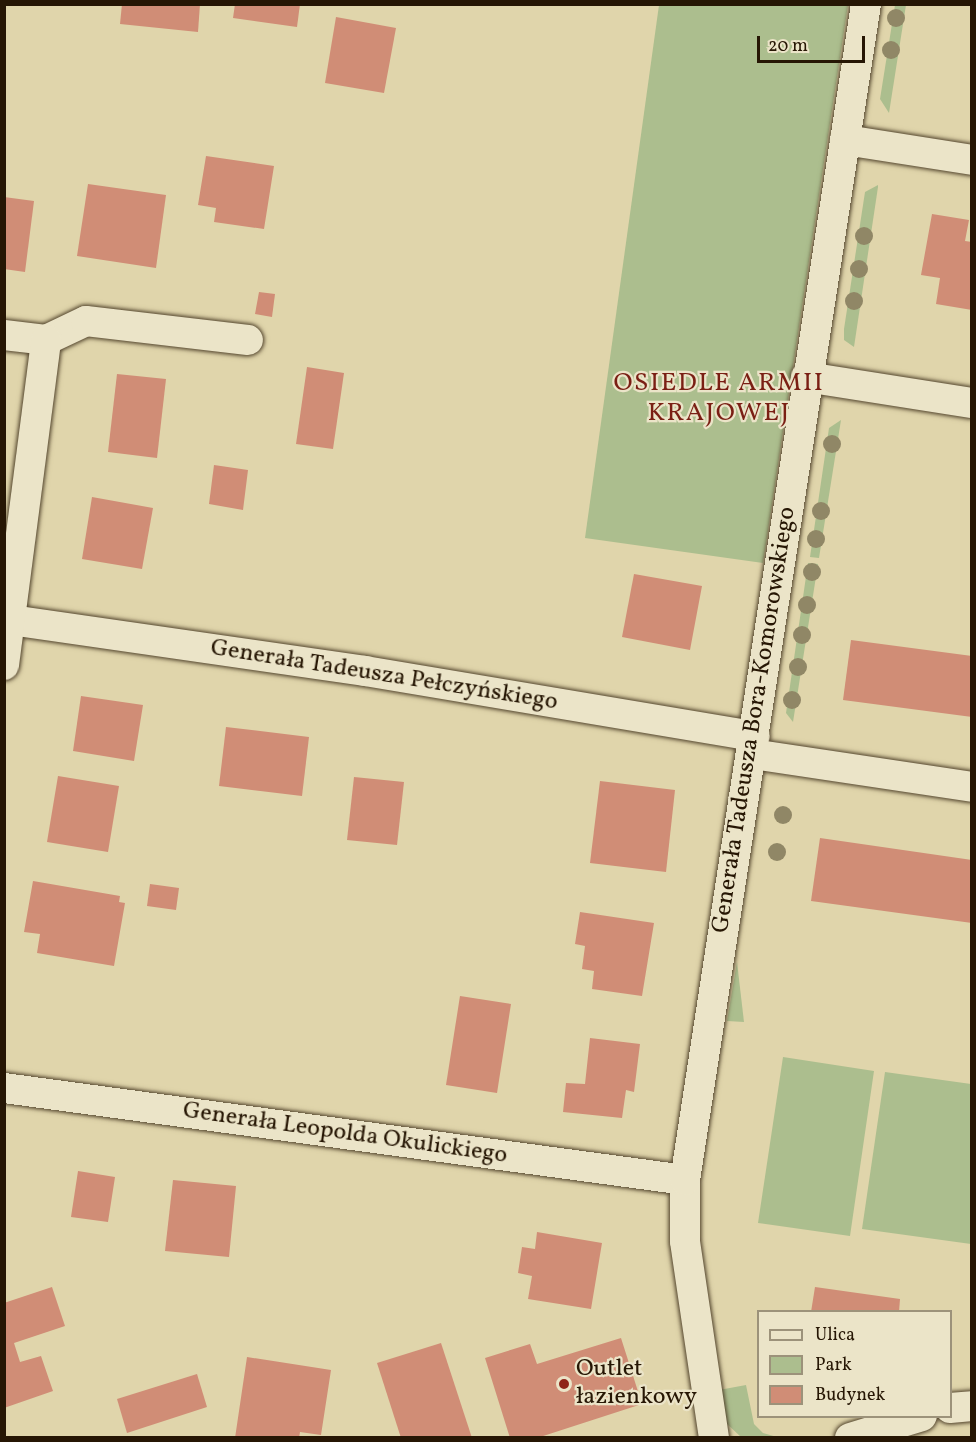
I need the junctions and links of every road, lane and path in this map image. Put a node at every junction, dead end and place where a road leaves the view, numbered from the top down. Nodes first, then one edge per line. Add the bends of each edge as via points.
1 (866, 4) edge
2 (845, 140) junction
3 (972, 160) edge
4 (4, 335) edge
5 (46, 340) junction
6 (248, 340) dead end
7 (806, 377) junction
8 (972, 403) edge
9 (11, 620) junction
10 (4, 665) edge
11 (754, 745) junction
12 (972, 787) edge
13 (4, 1088) edge
14 (686, 1180) junction
15 (972, 1406) edge
16 (952, 1408) edge
17 (915, 1418) edge
18 (714, 1437) edge
19 (850, 1437) edge

1 - 2 street, Generała Tadeusza Bora-Komorowskiego
2 - 3 street
2 - 7 street, Generała Tadeusza Bora-Komorowskiego
4 - 5 street
5 - 6 street via 86,321
5 - 9 street
7 - 8 street
7 - 11 street, Generała Tadeusza Bora-Komorowskiego
9 - 10 street
9 - 11 street, Generała Tadeusza Pełczyńskiego via 365,671
11 - 12 street, Generała Tadeusza Pełczyńskiego
11 - 14 street, Generała Tadeusza Bora-Komorowskiego
13 - 14 street, Generała Leopolda Okulickiego
14 - 18 street, Generała Tadeusza Bora-Komorowskiego via 685,1241
15 - 16 street
17 - 19 street

